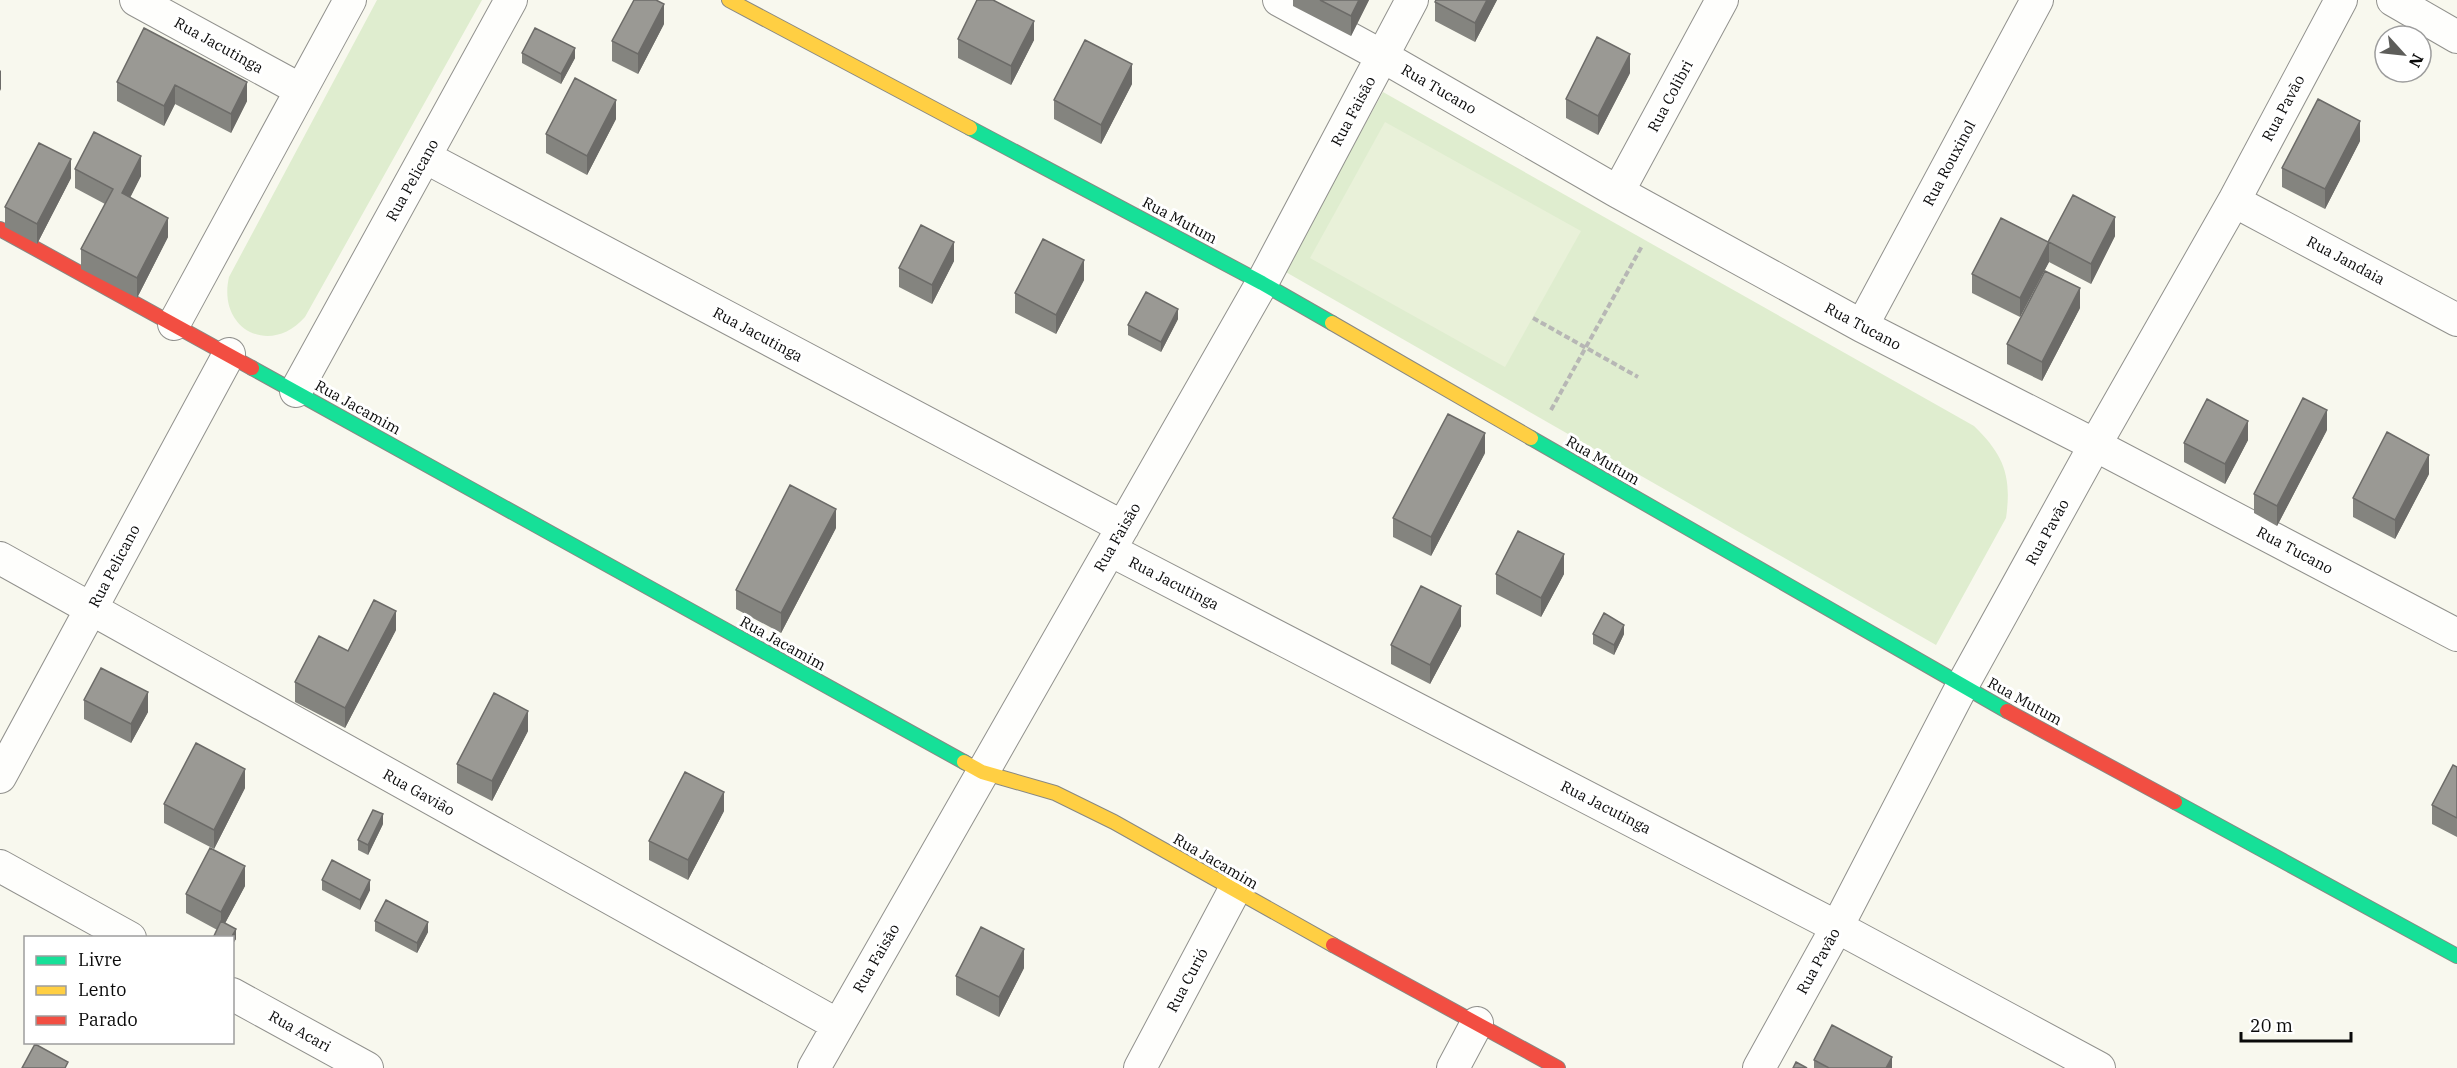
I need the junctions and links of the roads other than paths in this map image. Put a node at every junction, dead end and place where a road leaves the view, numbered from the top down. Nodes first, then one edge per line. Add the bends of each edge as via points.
1 (136, 0) edge
2 (350, 0) edge
3 (511, 0) edge
4 (729, 0) edge
5 (1279, 0) edge
6 (1412, 0) edge
7 (1722, 0) edge
8 (2037, 0) edge
9 (2341, 0) edge
10 (2393, 0) edge
11 (2457, 37) edge
12 (1382, 56) junction
13 (301, 90) junction
14 (425, 157) junction
15 (1618, 192) junction
16 (2234, 201) junction
17 (0, 229) edge
18 (1262, 283) junction
19 (2457, 320) edge
20 (174, 324) junction
21 (1862, 326) junction
22 (229, 354) junction
23 (296, 391) junction
24 (2095, 445) junction
25 (1116, 539) junction
26 (0, 558) edge
27 (91, 609) junction
28 (2457, 635) edge
29 (1962, 686) junction
30 (982, 772) junction
31 (0, 777) edge
32 (0, 866) edge
33 (1234, 891) junction
34 (1837, 927) junction
35 (126, 936) edge
36 (2457, 956) edge
37 (234, 995) edge
38 (1477, 1023) junction
39 (838, 1025) junction
40 (366, 1068) edge
41 (814, 1068) edge
42 (1140, 1068) edge
43 (1453, 1068) edge
44 (1558, 1068) edge
45 (1759, 1068) edge
46 (2099, 1068) edge

1 - 13 street, Rua Jacutinga
2 - 13 street
3 - 14 street, Rua Pelicano
4 - 18 street, Rua Mutum
5 - 12 street, Rua Tucano
6 - 12 street, Rua Faisão
7 - 15 street, Rua Colibri
8 - 21 street, Rua Rouxinol
9 - 16 street, Rua Pavão
10 - 11 street
12 - 15 street, Rua Tucano
12 - 18 street, Rua Faisão
13 - 20 street
14 - 23 street, Rua Pelicano
14 - 25 street, Rua Jacutinga
15 - 21 street, Rua Tucano
16 - 19 street, Rua Jandaia
16 - 24 street, Rua Pavão
17 - 20 street, Rua Jacamim
18 - 25 street, Rua Faisão
18 - 29 street, Rua Mutum
20 - 22 street, Rua Jacamim
21 - 24 street, Rua Tucano
22 - 23 street, Rua Jacamim
22 - 27 street, Rua Pelicano
23 - 30 street, Rua Jacamim
24 - 28 street, Rua Tucano
24 - 29 street, Rua Pavão
25 - 30 street, Rua Faisão
25 - 34 street, Rua Jacutinga
26 - 27 street, Rua Gavião
27 - 31 street, Rua Pelicano
27 - 39 street, Rua Gavião
29 - 34 street, Rua Pavão
29 - 36 street, Rua Mutum
30 - 33 street, Rua Jacamim via 1055,793
30 - 39 street, Rua Faisão
32 - 35 street
33 - 38 street, Rua Jacamim
33 - 42 street, Rua Curió
34 - 45 street, Rua Pavão
34 - 46 street, Rua Jacutinga
37 - 40 street, Rua Acari
38 - 43 street
38 - 44 street, Rua Jacamim
39 - 41 street, Rua Faisão

